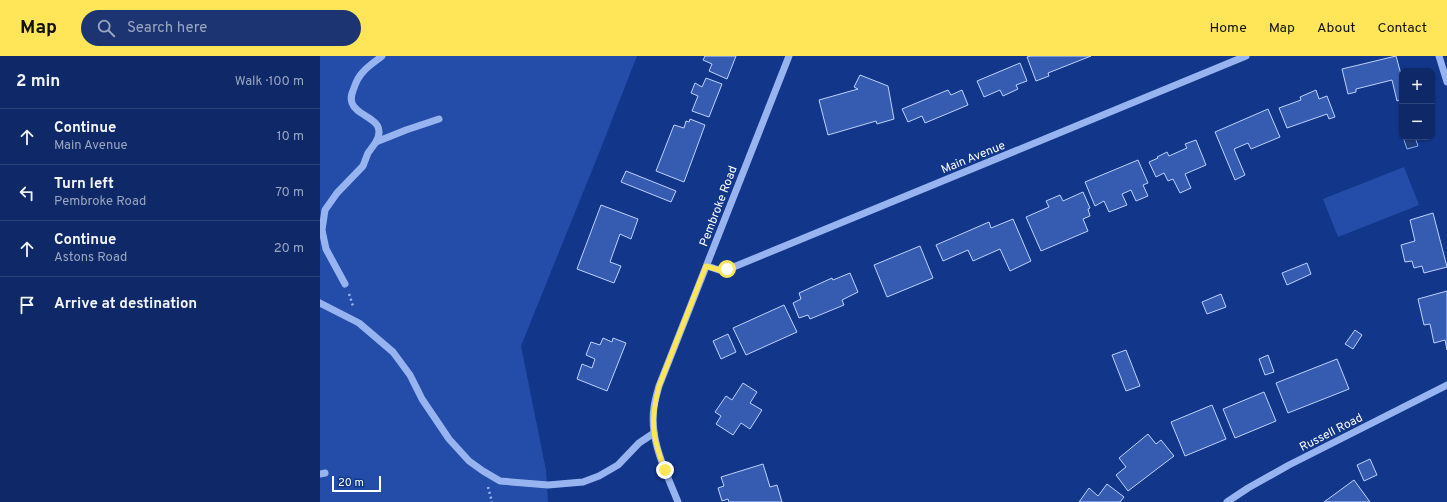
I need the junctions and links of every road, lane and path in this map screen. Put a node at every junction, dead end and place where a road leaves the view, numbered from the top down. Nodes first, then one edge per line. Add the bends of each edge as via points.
1 (382, 56) edge
2 (790, 56) edge
3 (1246, 56) edge
4 (1439, 56) edge
5 (1447, 82) edge
6 (439, 119) dead end
7 (376, 142) junction
8 (706, 266) junction
9 (345, 284) joint
10 (320, 303) edge
11 (359, 323) junction
12 (1447, 386) edge
13 (654, 433) junction
14 (678, 502) edge
15 (1227, 502) edge

1 - 7 street via 364,71 356,82 351,96 354,107 379,129 380,136
2 - 8 street, Pembroke Road
3 - 8 street, Main Avenue via 736,266 719,270
4 - 5 street
6 - 7 street
7 - 9 street via 363,166 337,193 325,210 322,230 326,249
8 - 13 street, Pembroke Road via 659,386 654,406
9 - 11 path
10 - 11 street
11 - 13 street via 393,352 449,439 469,461 500,481 548,485 583,482 618,465 639,443
12 - 15 street, Russell Road via 1289,465
13 - 14 street, Pembroke Road via 659,454

